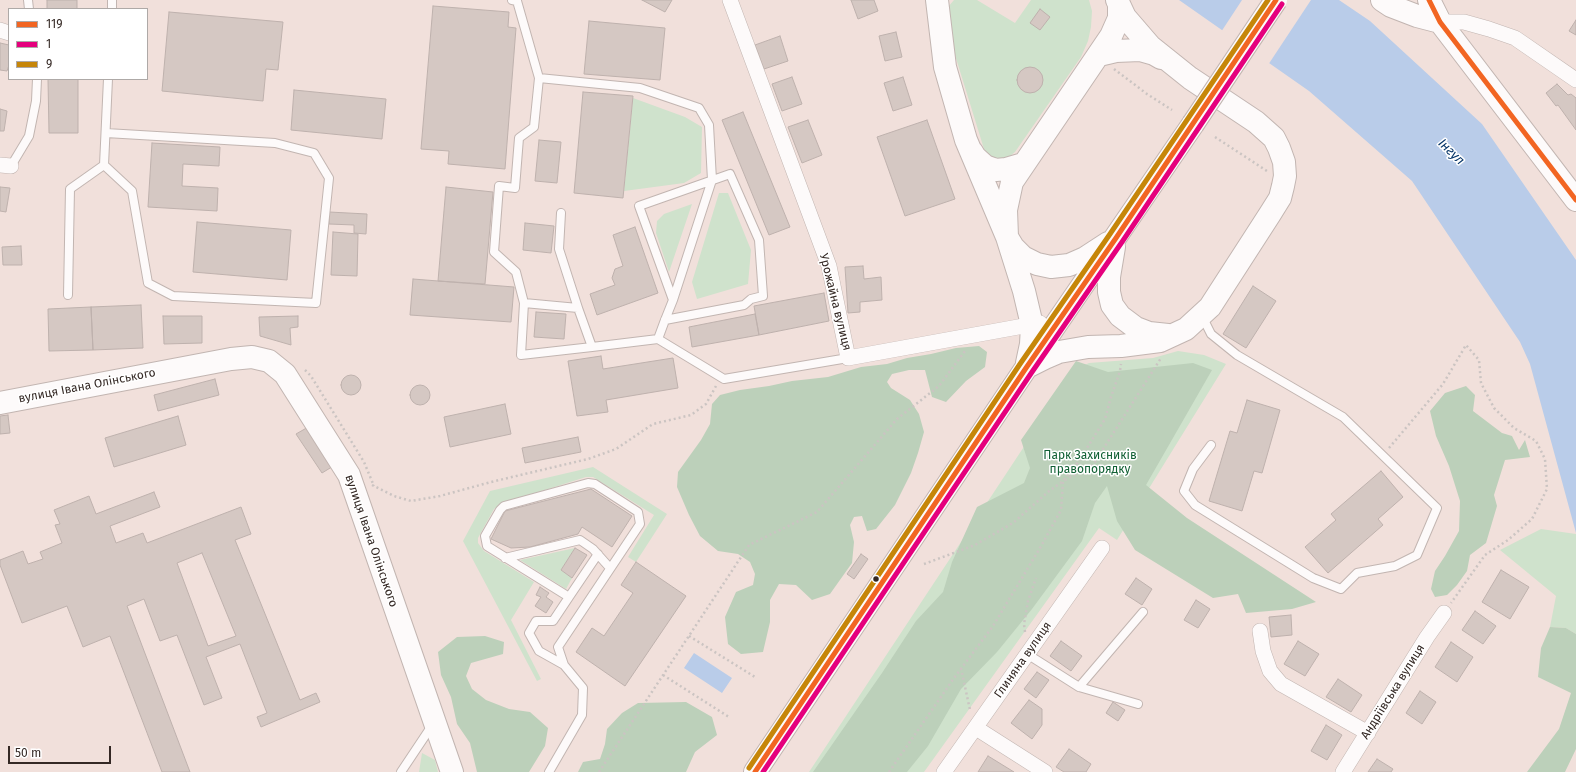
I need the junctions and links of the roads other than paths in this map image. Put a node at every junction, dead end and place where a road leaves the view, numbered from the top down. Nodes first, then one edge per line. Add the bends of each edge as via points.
1 (512, 0) edge
2 (730, 0) edge
3 (937, 0) edge
4 (1276, 0) edge
5 (1382, 0) edge
6 (1429, 0) edge
7 (1441, 0) edge
8 (1118, 2) edge
9 (1440, 22) junction
10 (1167, 61) junction
11 (1106, 62) junction
12 (539, 78) junction
13 (37, 80) edge
14 (108, 80) edge
15 (1576, 80) edge
16 (106, 133) junction
17 (966, 140) junction
18 (1023, 164) junction
19 (104, 165) junction
20 (5, 166) edge
21 (712, 180) junction
22 (1576, 200) edge
23 (561, 213) dead end
24 (1007, 238) junction
25 (1116, 238) junction
26 (68, 295) dead end
27 (673, 300) junction
28 (524, 303) junction
29 (578, 308) junction
30 (1202, 316) junction
31 (1060, 319) junction
32 (665, 320) junction
33 (1032, 325) junction
34 (1179, 333) junction
35 (658, 339) junction
36 (592, 347) junction
37 (848, 358) junction
38 (1026, 368) junction
39 (0, 403) edge
40 (1212, 445) dead end
41 (1102, 548) dead end
42 (598, 554) junction
43 (506, 558) junction
44 (610, 568) junction
45 (569, 598) junction
46 (1143, 612) dead end
47 (1444, 613) road end
48 (1260, 631) dead end
49 (1027, 654) junction
50 (564, 665) junction
51 (1079, 687) junction
52 (1138, 704) dead end
53 (434, 722) junction
54 (976, 728) junction
55 (1368, 732) junction
56 (402, 772) edge
57 (452, 772) edge
58 (549, 772) edge
59 (755, 772) edge
60 (944, 772) edge
61 (1045, 772) edge
62 (1343, 772) edge

1 - 12 lane via 517,1
2 - 37 street, Урожайна вулиця via 829,266
3 - 17 main road via 945,67
4 - 25 main road, bridge
5 - 9 main road via 1417,16
6 - 9 main road
7 - 9 main road
8 - 10 main road via 1132,27
8 - 11 main road via 1119,18
9 - 15 street via 1464,22 1490,28 1515,38
9 - 22 main road via 1564,178
10 - 11 main road via 1140,50 1116,51
10 - 30 main road via 1267,131 1274,138 1284,162 1285,176 1280,198
11 - 18 main road
12 - 21 lane via 640,88 699,108 709,125
12 - 28 lane via 534,127 519,138 515,188 499,186 494,252 516,272
13 - 20 lane via 36,101 29,136
14 - 16 lane
16 - 19 lane
16 - 19 lane via 275,143 314,153 329,178 316,303 173,296 148,283 132,191
17 - 18 main road via 975,157 985,166 1006,170
17 - 24 main road
18 - 24 main road via 1012,182 1009,194 1006,210
19 - 26 lane via 70,189
21 - 27 lane
21 - 27 lane via 639,206
21 - 32 lane via 730,174 759,240 763,296 751,299 744,305
23 - 29 lane via 559,249
24 - 25 main road via 1023,257 1051,267 1070,265
24 - 33 main road
25 - 31 main road
25 - 34 main road via 1109,277 1112,305 1120,316 1136,328 1166,335
27 - 32 lane
28 - 29 lane
28 - 36 lane via 521,356
29 - 36 lane
30 - 34 main road
30 - 40 lane via 1211,334 1236,355 1343,417 1437,508 1416,555 1395,566 1357,573 1341,589 1313,578 1195,505 1184,491 1193,469
31 - 33 street, Урожайна вулиця
31 - 38 main road
32 - 35 lane
33 - 37 street, Урожайна вулиця
33 - 38 main road
34 - 38 main road via 1160,342 1088,347 1059,352
35 - 36 lane
35 - 37 lane via 724,379
38 - 59 main road
39 - 53 main road, вулиця Івана Олінського via 231,359 252,357 270,361 285,374 349,475
41 - 49 street, Глиняна вулиця
42 - 43 lane via 580,540
42 - 44 lane
42 - 45 lane
43 - 44 lane via 488,546 486,536 504,506 588,483 595,484 638,512 640,524
43 - 45 lane
44 - 50 lane via 558,647
45 - 50 lane via 553,621 536,621 529,633 539,651
46 - 51 lane
47 - 55 street, Андріївська вулиця
48 - 55 street via 1270,671 1281,684
49 - 51 lane
49 - 54 street, Глиняна вулиця
50 - 58 lane via 583,688 582,715
51 - 52 lane
53 - 56 lane
53 - 57 main road, вулиця Івана Олінського
54 - 60 street, Глиняна вулиця
54 - 61 street
55 - 62 street, Андріївська вулиця

